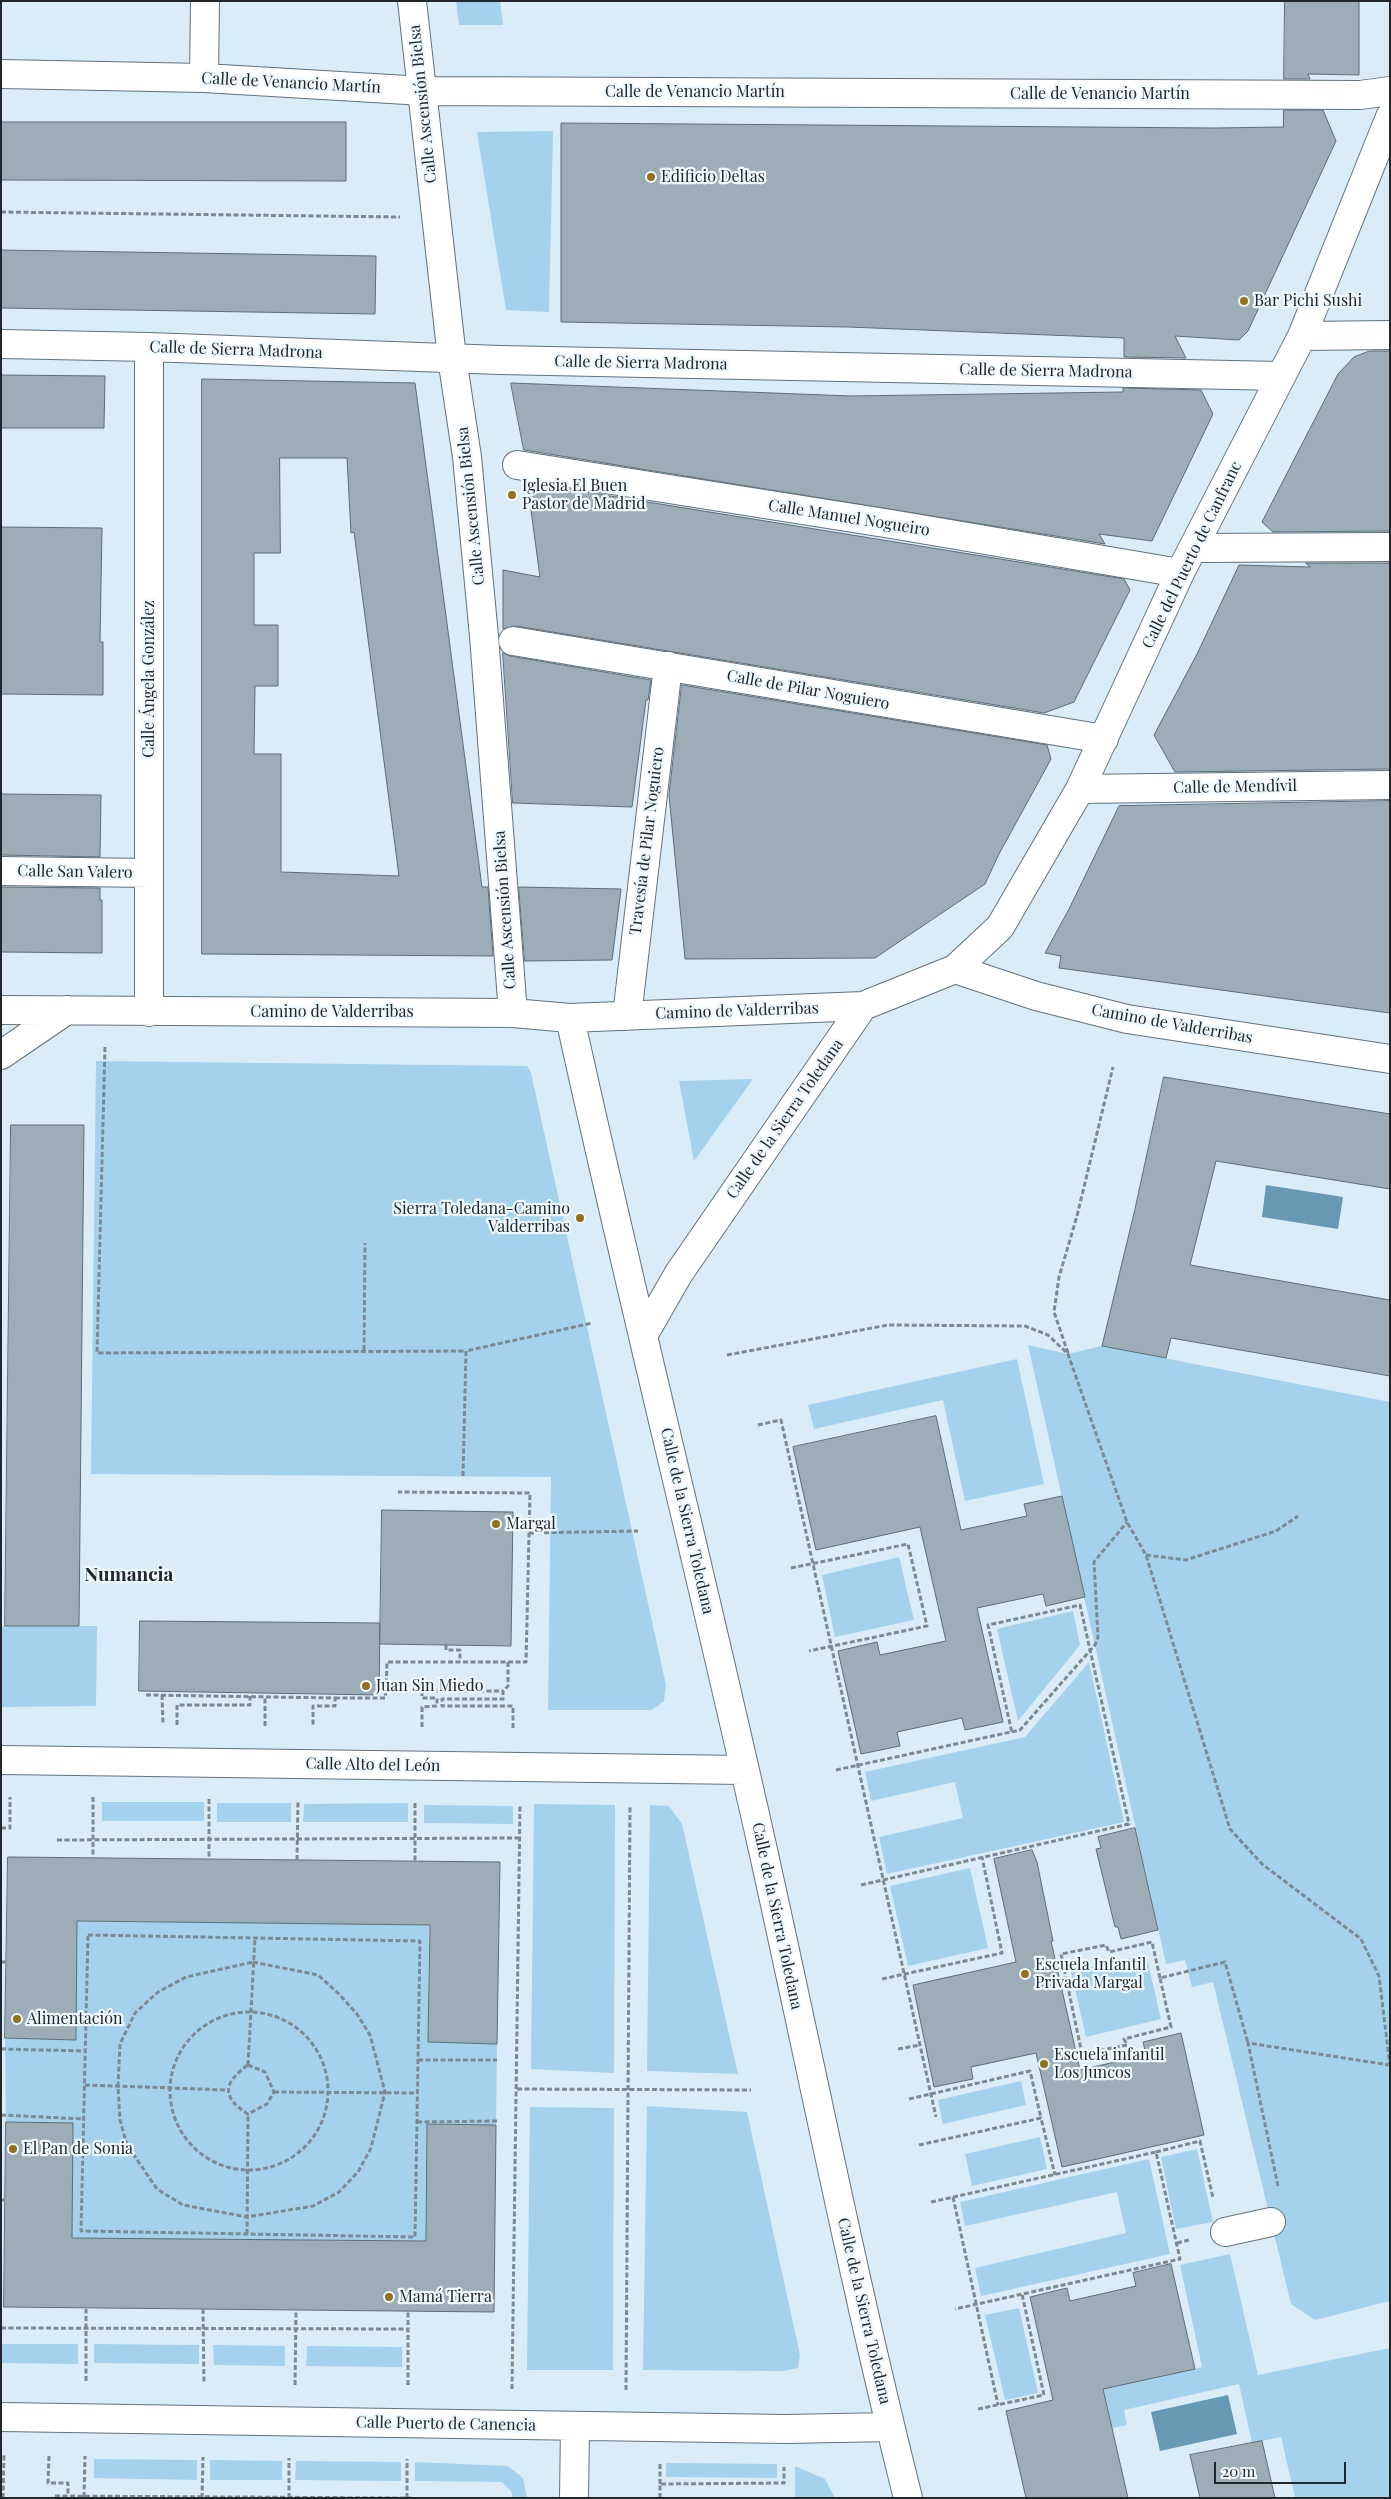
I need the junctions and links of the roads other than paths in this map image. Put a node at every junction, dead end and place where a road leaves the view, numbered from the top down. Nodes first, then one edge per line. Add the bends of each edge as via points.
1 (205, 1) edge
2 (412, 1) edge
3 (1, 74) edge
4 (204, 78) junction
5 (424, 91) junction
6 (1390, 91) edge
7 (1390, 117) edge
8 (1390, 335) edge
9 (1302, 336) junction
10 (1, 344) edge
11 (150, 347) junction
12 (452, 358) junction
13 (1280, 376) junction
14 (517, 465) dead end
15 (1390, 547) edge
16 (1194, 548) junction
17 (1180, 573) junction
18 (513, 641) dead end
19 (668, 666) junction
20 (1104, 739) junction
21 (1390, 785) edge
22 (1080, 789) junction
23 (1, 871) edge
24 (149, 873) junction
25 (955, 969) junction
26 (863, 1006) junction
27 (1, 1010) edge
28 (67, 1010) junction
29 (149, 1012) junction
30 (513, 1013) junction
31 (627, 1016) junction
32 (570, 1018) junction
33 (1, 1055) edge
34 (1390, 1058) edge
35 (644, 1334) junction
36 (1, 1760) edge
37 (744, 1770) junction
38 (1270, 2222) road end
39 (1225, 2232) dead end
40 (1, 2418) edge
41 (575, 2426) junction
42 (890, 2427) junction
43 (574, 2498) edge
44 (908, 2498) edge

1 - 4 street
2 - 5 street, Calle Ascensión Bielsa
3 - 4 street, Calle de Venancio Martín
4 - 5 street, Calle de Venancio Martín
5 - 6 street, Calle de Venancio Martín via 1350,95
5 - 12 street, Calle Ascensión Bielsa
7 - 9 street, Calle del Puerto de Canfranc
8 - 9 street
9 - 13 street, Calle del Puerto de Canfranc
10 - 11 street, Calle de Sierra Madrona
11 - 12 street, Calle de Sierra Madrona
11 - 24 street, Calle Ángela González
12 - 13 street, Calle de Sierra Madrona
12 - 30 street, Calle Ascensión Bielsa via 467,457 484,636
13 - 16 street, Calle del Puerto de Canfranc
14 - 17 street, Calle Manuel Nogueiro
15 - 16 street
16 - 17 street, Calle del Puerto de Canfranc
17 - 20 street, Calle del Puerto de Canfranc
18 - 19 street, Calle de Pilar Noguiero
19 - 20 street, Calle de Pilar Noguiero
19 - 31 street, Travesía de Pilar Noguiero
20 - 22 street, Calle del Puerto de Canfranc
21 - 22 street, Calle de Mendívil
22 - 25 street, Calle del Puerto de Canfranc via 1000,927
23 - 24 street, Calle San Valero
24 - 29 street, Calle Ángela González
25 - 26 street, Camino de Valderribas
25 - 34 street, Camino de Valderribas via 1036,996 1127,1019
26 - 31 street, Camino de Valderribas
26 - 35 street, Calle de la Sierra Toledana via 679,1273
27 - 28 street, Camino de Valderribas
28 - 29 street, Camino de Valderribas
28 - 33 street
29 - 30 street, Camino de Valderribas
30 - 32 street, Camino de Valderribas
31 - 32 street, Camino de Valderribas
32 - 35 street, Calle de la Sierra Toledana via 612,1211
35 - 37 street, Calle de la Sierra Toledana
36 - 37 street, Calle Alto del León
37 - 42 street, Calle de la Sierra Toledana
38 - 39 street
40 - 41 street, Calle Puerto de Canencia
41 - 42 street, Calle Puerto de Canencia
41 - 43 street
42 - 44 street, Calle de la Sierra Toledana

